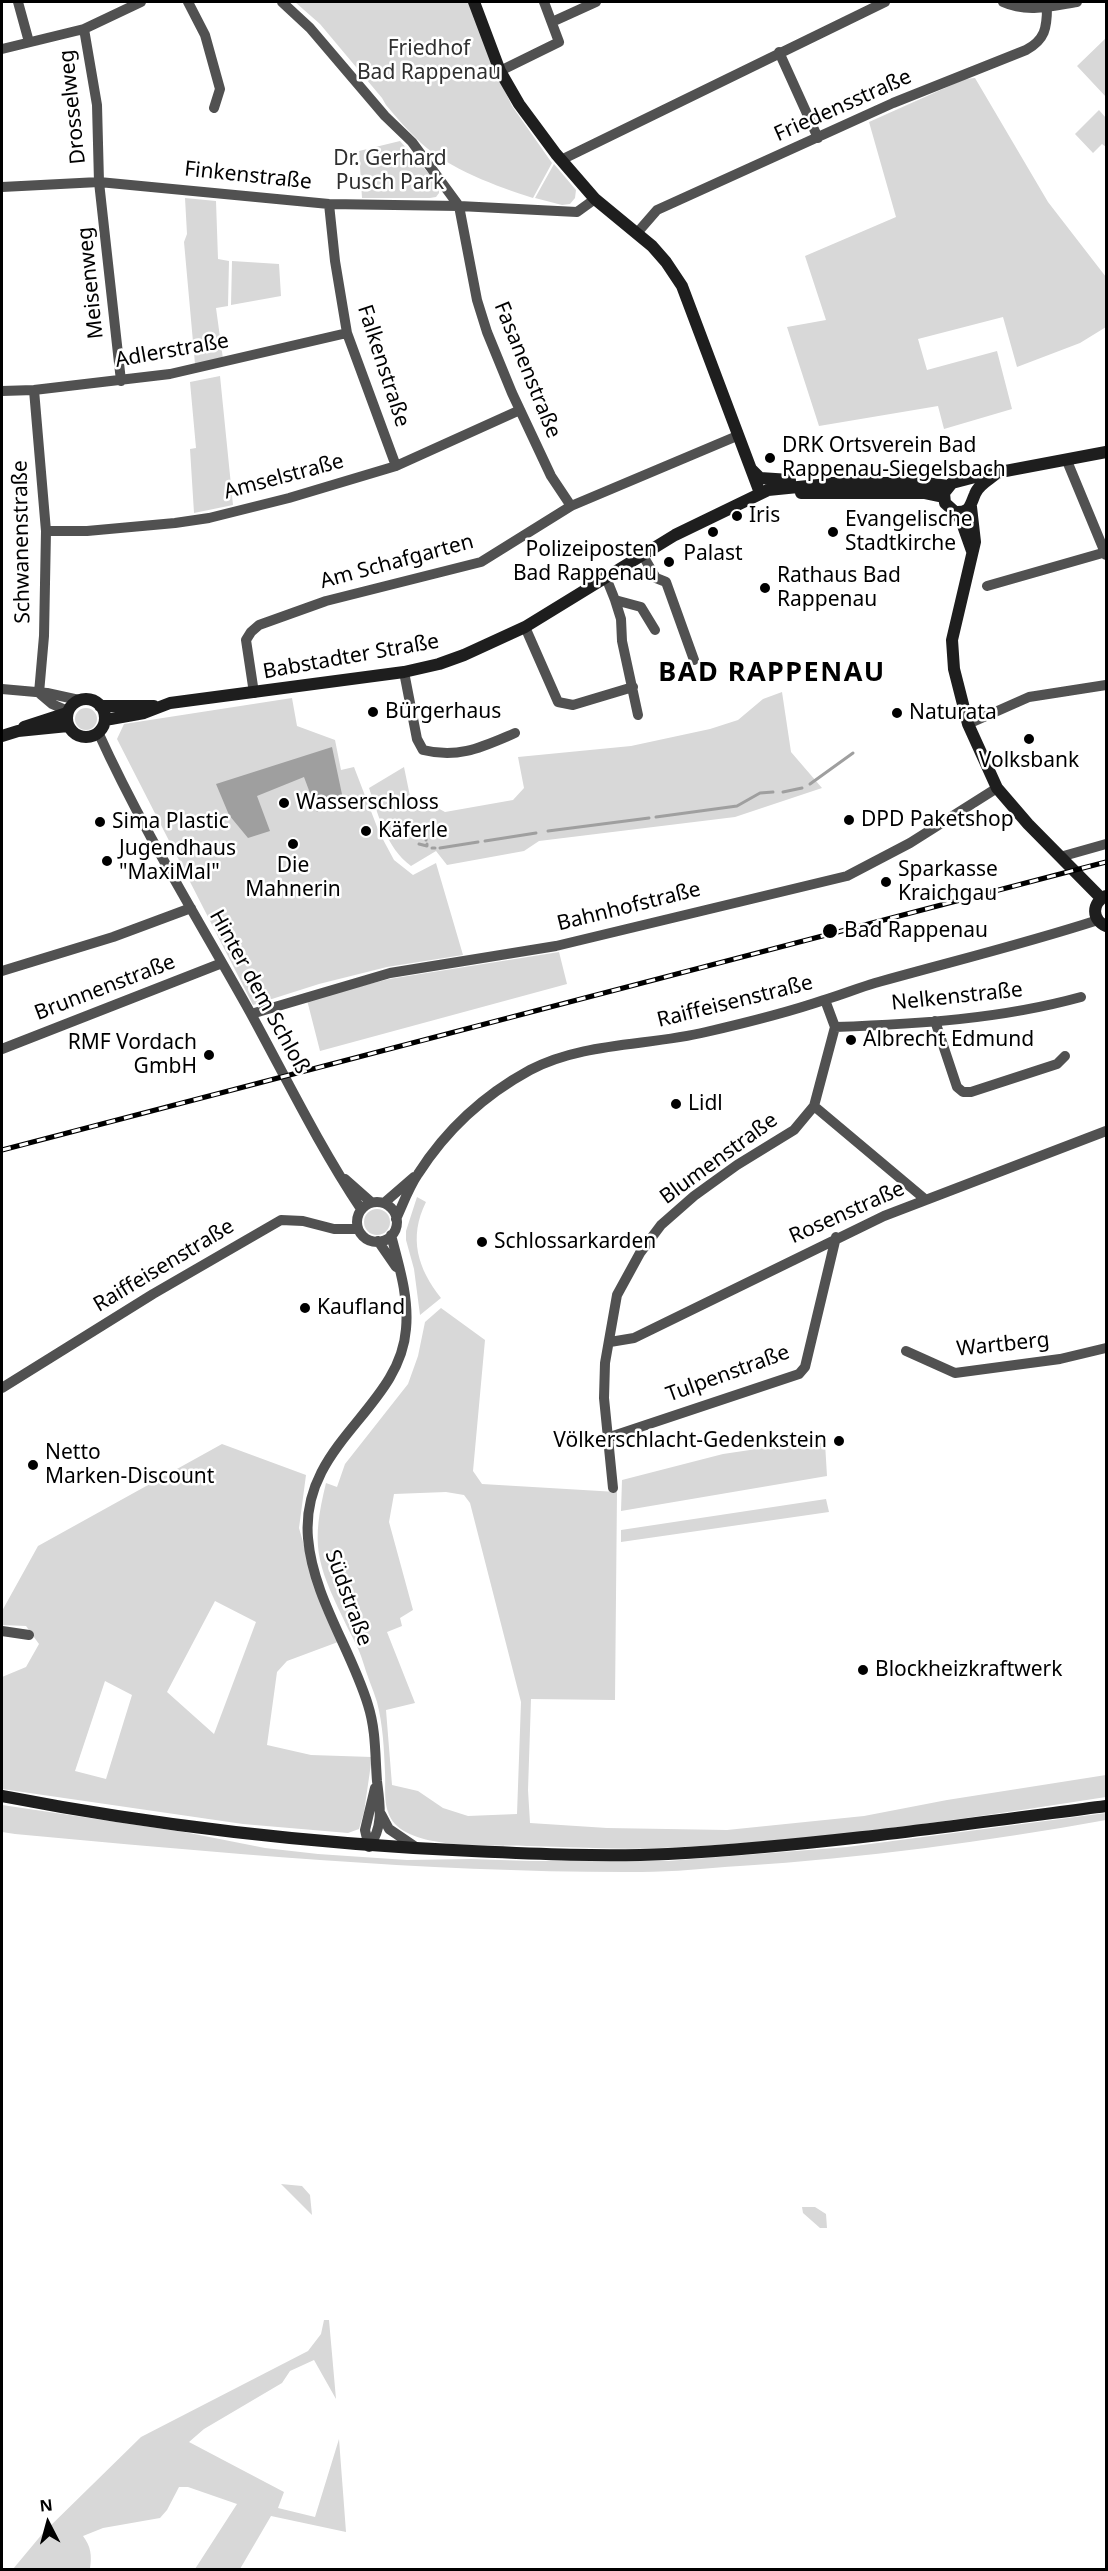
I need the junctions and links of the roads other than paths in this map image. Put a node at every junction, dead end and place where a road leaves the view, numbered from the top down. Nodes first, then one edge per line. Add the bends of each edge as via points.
1 (18, 2) edge
2 (188, 2) edge
3 (282, 2) edge
4 (474, 2) edge
5 (544, 2) edge
6 (596, 2) edge
7 (885, 2) edge
8 (1003, 2) edge
9 (1077, 2) edge
10 (134, 3) edge
11 (1047, 7) junction
12 (552, 22) junction
13 (84, 29) junction
14 (29, 42) junction
15 (2, 49) edge
16 (779, 52) junction
17 (500, 70) junction
18 (214, 108) dead end
19 (818, 138) junction
20 (561, 160) junction
21 (99, 182) junction
22 (2, 187) edge
23 (595, 199) junction
24 (329, 204) junction
25 (459, 206) junction
26 (637, 233) junction
27 (347, 333) junction
28 (120, 381) junction
29 (34, 390) junction
30 (2, 391) edge
31 (520, 410) junction
32 (737, 436) junction
33 (1107, 452) edge
34 (1067, 460) junction
35 (396, 466) junction
36 (750, 468) junction
37 (997, 473) junction
38 (963, 482) junction
39 (838, 483) junction
40 (855, 487) junction
41 (946, 491) junction
42 (760, 493) junction
43 (973, 501) junction
44 (572, 506) junction
45 (955, 512) junction
46 (46, 531) junction
47 (972, 552) junction
48 (1106, 553) edge
49 (642, 554) junction
50 (605, 575) junction
51 (987, 586) dead end
52 (615, 600) junction
53 (525, 627) junction
54 (655, 630) dead end
55 (694, 660) dead end
56 (404, 672) junction
57 (1107, 685) edge
58 (633, 687) junction
59 (2, 689) edge
60 (39, 693) junction
61 (254, 693) junction
62 (78, 700) junction
63 (100, 706) junction
64 (158, 707) junction
65 (68, 712) junction
66 (638, 715) dead end
67 (105, 720) junction
68 (968, 724) junction
69 (68, 726) junction
70 (18, 731) junction
71 (98, 732) junction
72 (515, 732) dead end
73 (2, 736) edge
74 (998, 789) junction
75 (1107, 844) edge
76 (1060, 857) junction
77 (1104, 897) edge
78 (191, 908) junction
79 (1102, 923) edge
80 (222, 963) junction
81 (2, 971) edge
82 (1081, 997) dead end
83 (825, 1000) junction
84 (251, 1014) junction
85 (935, 1021) junction
86 (835, 1027) junction
87 (2, 1049) edge
88 (1065, 1056) dead end
89 (814, 1106) junction
90 (1107, 1131) edge
91 (338, 1173) junction
92 (417, 1175) junction
93 (926, 1200) junction
94 (371, 1202) junction
95 (384, 1203) junction
96 (361, 1209) junction
97 (396, 1219) junction
98 (358, 1229) junction
99 (391, 1235) junction
100 (836, 1237) junction
101 (378, 1241) junction
102 (401, 1274) junction
103 (610, 1342) junction
104 (1107, 1347) edge
105 (906, 1351) dead end
106 (2, 1388) edge
107 (607, 1438) junction
108 (613, 1488) dead end
109 (2, 1631) edge
110 (29, 1635) dead end
111 (377, 1779) junction
112 (2, 1796) edge
113 (1107, 1806) edge
114 (381, 1814) junction
115 (365, 1830) junction
116 (343, 1844) junction
117 (369, 1846) junction
118 (417, 1849) junction

1 - 14 street
2 - 18 street via 205,35 220,89
3 - 25 street via 412,142
4 - 17 street
5 - 12 street
6 - 12 street
7 - 16 street
8 - 11 street
9 - 11 street
10 - 13 street
11 - 19 street, Friedensstraße via 1044,35 1037,44
12 - 17 street via 559,42
13 - 14 street
13 - 21 street, Drosselweg via 97,105
14 - 15 street
16 - 19 street
16 - 20 street
17 - 20 street via 519,105
19 - 26 street, Friedensstraße via 657,210
20 - 23 street
21 - 22 street, Finkenstraße
21 - 24 street, Finkenstraße
21 - 28 street, Meisenweg
23 - 25 street, Finkenstraße via 577,212
23 - 26 street
24 - 25 street, Finkenstraße
24 - 27 street, Falkenstraße
25 - 31 street, Fasanenstraße via 477,300
26 - 32 street via 666,262 682,286
27 - 28 street, Adlerstraße via 211,366
27 - 35 street, Falkenstraße
28 - 29 street, Adlerstraße
29 - 30 street, Adlerstraße
29 - 46 street, Schwanenstraße
31 - 35 street, Amselstraße
31 - 44 street, Fasanenstraße via 551,477
32 - 36 street
32 - 44 street, Am Schafgarten
33 - 34 street
34 - 37 street
34 - 48 street
35 - 46 street, Amselstraße via 209,518 136,527
36 - 39 street via 760,478 771,480
36 - 42 street
37 - 38 street
37 - 43 street via 984,483
38 - 41 street
38 - 43 street via 970,487
39 - 40 street
39 - 42 street
40 - 41 street
40 - 42 street
41 - 45 street via 945,504
42 - 49 street, Babstadter Straße
43 - 45 street via 964,512
43 - 47 street
44 - 61 street, Am Schafgarten via 481,562 326,601 258,626 246,640
45 - 47 street
46 - 60 street, Schwanenstraße
47 - 68 street via 952,640 954,669
48 - 51 street
49 - 50 street, Babstadter Straße
49 - 55 street via 656,578 666,582
50 - 52 street
50 - 53 street, Babstadter Straße
52 - 54 street via 641,607
52 - 58 street
53 - 56 street, Babstadter Straße via 465,655
53 - 58 street via 558,702 573,705
56 - 61 street, Babstadter Straße
56 - 72 street via 417,739 423,750 443,754 479,748
57 - 68 street via 1029,697
58 - 66 street
59 - 60 street
60 - 62 street
60 - 65 street
61 - 64 street, Babstadter Straße
62 - 63 street, Babstadter Straße via 90,700
62 - 65 street
63 - 64 street, Babstadter Straße
63 - 67 street
64 - 67 street, Babstadter Straße
65 - 69 street
65 - 70 street
67 - 71 street
68 - 74 street
69 - 70 street
69 - 71 street via 84,737
70 - 73 street
71 - 78 street, Hinter dem Schloß
74 - 76 street
74 - 84 street, Bahnhofstraße via 847,876 556,946 390,973
75 - 76 street
76 - 77 street
77 - 79 street via 1095,907
78 - 80 street, Hinter dem Schloß
78 - 81 street
79 - 83 street, Raiffeisenstraße via 873,983
80 - 84 street, Hinter dem Schloß
80 - 87 street, Brunnenstraße
82 - 85 street, Nelkenstraße via 1016,1013
83 - 86 street
83 - 92 street, Raiffeisenstraße via 674,1040 599,1049 553,1060 481,1102 452,1130
84 - 91 street, Hinter dem Schloß
85 - 86 street, Nelkenstraße
85 - 88 street via 957,1087 963,1092 1057,1064
86 - 89 street, Blumenstraße
89 - 93 street
89 - 103 street, Blumenstraße via 794,1130 720,1177 661,1225 617,1294
90 - 93 street, Rosenstraße
91 - 94 street, Hinter dem Schloß
91 - 96 street, Hinter dem Schloß
92 - 95 street, Raiffeisenstraße
92 - 97 street, Raiffeisenstraße
93 - 100 street, Rosenstraße
94 - 95 street
94 - 96 street
95 - 97 street
96 - 98 street
97 - 99 street, Raiffeisenstraße
98 - 101 street, Raiffeisenstraße via 366,1238
98 - 106 street, Raiffeisenstraße via 281,1220
99 - 101 street
99 - 102 street, Südstraße
100 - 103 street, Rosenstraße via 634,1338
100 - 107 street, Tulpenstraße via 805,1367 799,1374
101 - 102 street, Südstraße
102 - 111 street, Südstraße via 406,1305 401,1352 392,1374 322,1470 310,1508 307,1536 322,1594 368,1705 375,1733
103 - 107 street, Blumenstraße via 604,1398
104 - 105 street, Wartberg via 1060,1359 955,1373
107 - 108 street, Blumenstraße
109 - 110 street
111 - 114 street, Südstraße
111 - 115 street, Südstraße
112 - 116 street via 207,1830
113 - 118 street via 846,1840 667,1854
114 - 117 street, Südstraße via 377,1836
114 - 118 street via 389,1828
115 - 116 street
115 - 117 street, Südstraße
116 - 117 street
117 - 118 street

